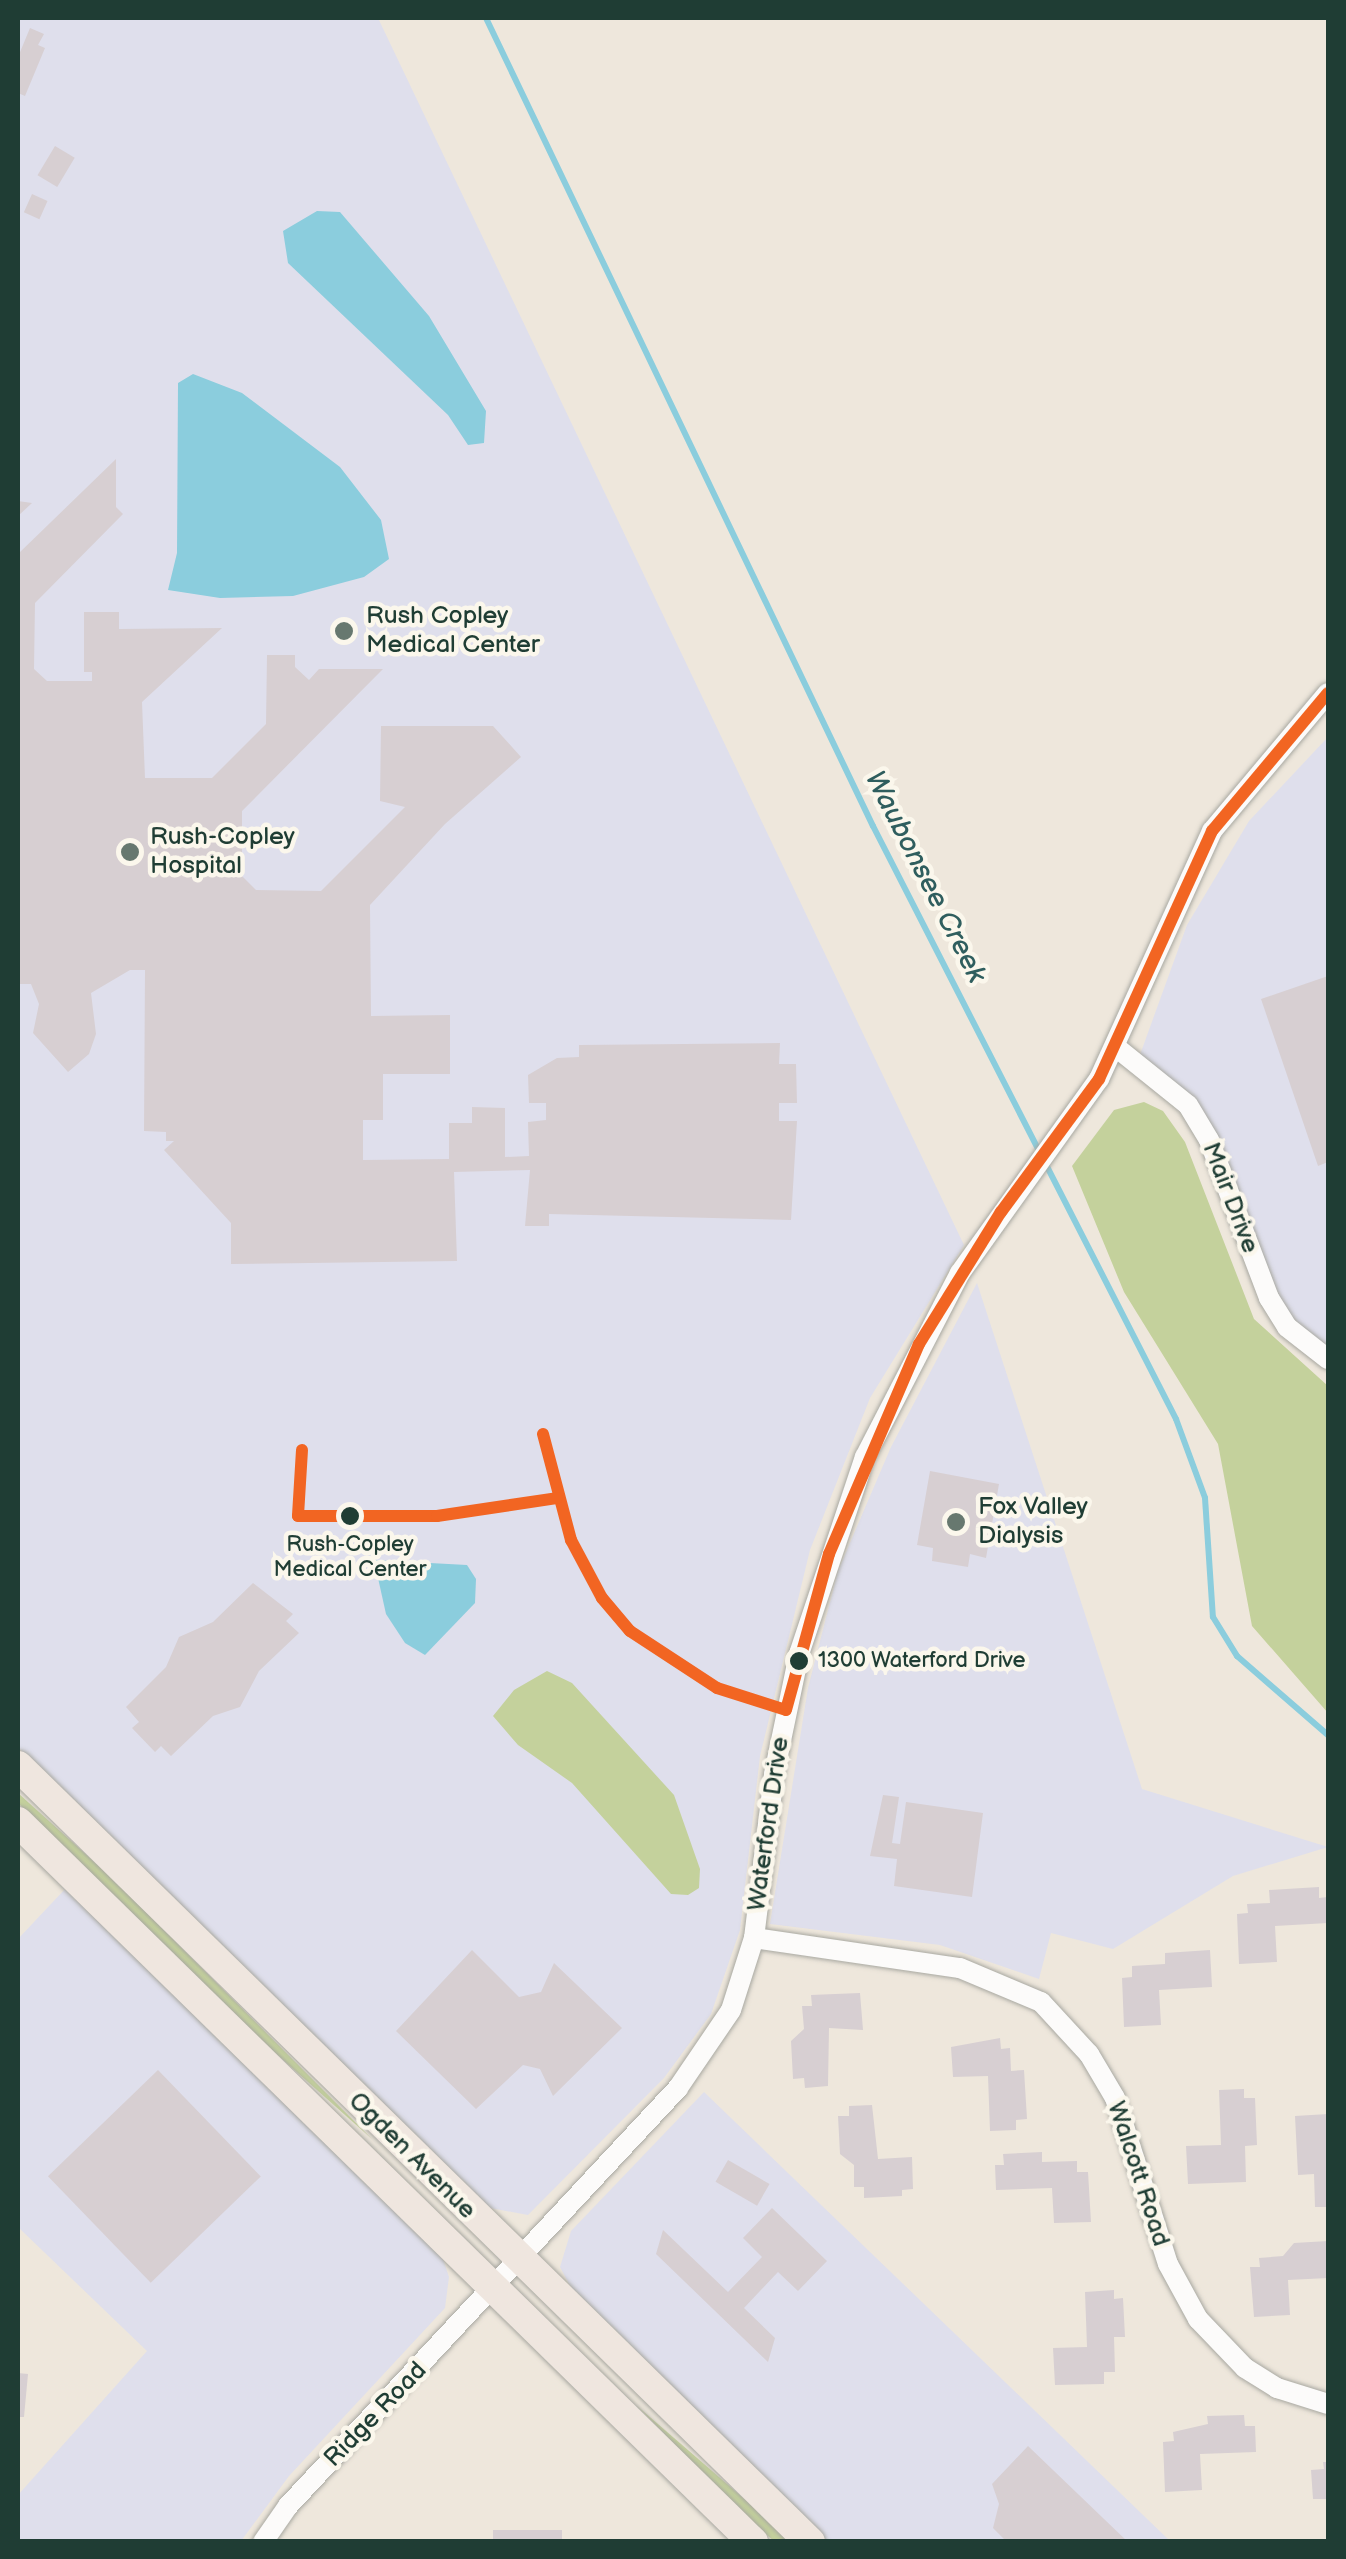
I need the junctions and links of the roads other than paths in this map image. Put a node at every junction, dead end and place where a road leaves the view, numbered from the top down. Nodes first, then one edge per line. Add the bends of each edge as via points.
1 (1328, 693) edge
2 (1116, 1048) junction
3 (1328, 1359) edge
4 (18, 1766) edge
5 (18, 1822) edge
6 (754, 1938) junction
7 (520, 2262) junction
8 (493, 2292) junction
9 (1328, 2404) edge
10 (263, 2542) edge
11 (753, 2542) edge
12 (810, 2542) edge

1 - 2 street, Waterford Drive via 1212,832 1189,870
2 - 3 street, Mair Drive via 1188,1105 1209,1140 1269,1298 1287,1327
2 - 6 street, Waterford Drive via 919,1344 828,1554 786,1710
4 - 7 main road, Ogden Avenue
5 - 8 main road, Ogden Avenue
6 - 7 street, Waterford Drive via 731,2010 693,2068
6 - 9 street, Walcott Road via 960,1968 1041,2002 1089,2054 1115,2098 1168,2264 1198,2319 1245,2368 1277,2388
7 - 8 street, Waterford Drive
7 - 12 main road, Ogden Avenue
8 - 10 street, Ridge Road via 288,2506
8 - 11 main road, Ogden Avenue

